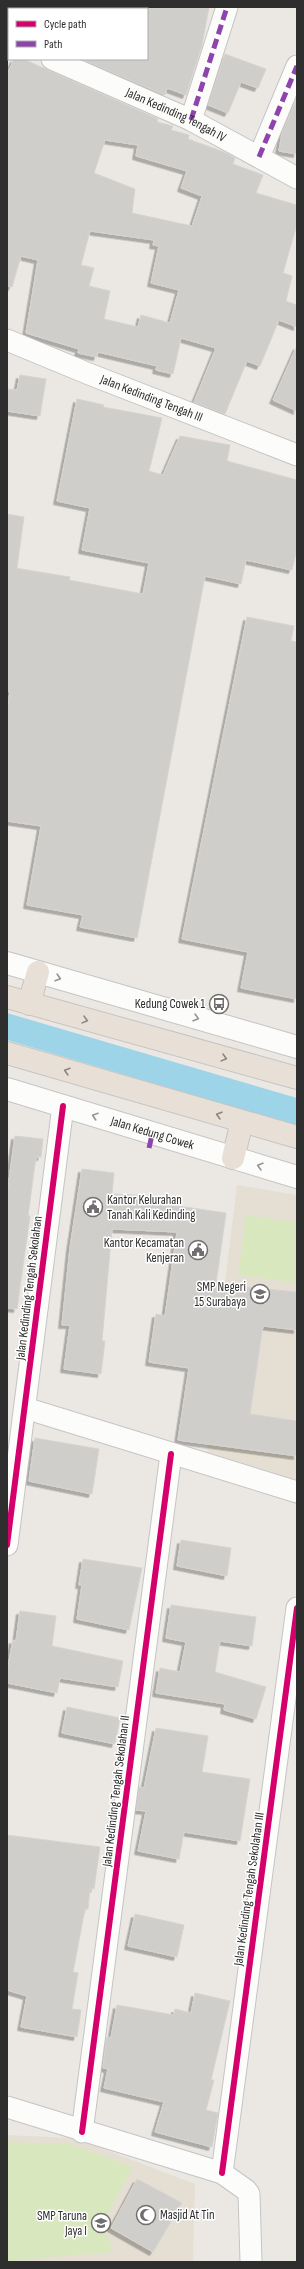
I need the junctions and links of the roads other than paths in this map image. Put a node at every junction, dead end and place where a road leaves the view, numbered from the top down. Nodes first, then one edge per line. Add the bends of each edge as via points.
1 (228, 7) edge
2 (54, 60) edge
3 (297, 66) edge
4 (191, 120) junction
5 (258, 157) junction
6 (297, 178) edge
7 (7, 340) edge
8 (297, 455) edge
9 (7, 963) edge
10 (38, 972) junction
11 (7, 997) edge
12 (29, 1004) junction
13 (297, 1047) edge
14 (7, 1053) edge
15 (297, 1078) edge
16 (7, 1089) edge
17 (63, 1106) junction
18 (242, 1122) junction
19 (297, 1137) edge
20 (233, 1158) junction
21 (297, 1177) edge
22 (25, 1408) junction
23 (171, 1454) junction
24 (297, 1492) edge
25 (7, 1545) edge
26 (297, 1608) edge
27 (7, 2107) edge
28 (82, 2132) junction
29 (222, 2173) junction
30 (251, 2262) edge

1 - 4 street
2 - 4 street, Jalan Kedinding Tengah IV
3 - 5 street
4 - 5 street, Jalan Kedinding Tengah IV
5 - 6 street, Jalan Kedinding Tengah IV
7 - 8 street, Jalan Kedinding Tengah III
9 - 10 main road
10 - 12 highway
10 -> 13 main road
11 - 12 highway
12 -> 15 highway
18 -> 14 highway
16 - 17 main road, Jalan Kedung Cowek
20 -> 17 main road, Jalan Kedung Cowek
17 - 22 street, Jalan Kedinding Tengah Sekolahan
18 - 19 highway
18 - 20 highway
21 -> 20 main road, Jalan Kedung Cowek
22 - 23 street
22 - 25 street, Jalan Kedinding Tengah Sekolahan
23 - 24 street
23 - 28 street, Jalan Kedinding Tengah Sekolahan II
26 - 29 street, Jalan Kedinding Tengah Sekolahan III
27 - 28 street
28 - 29 street
29 - 30 street via 246,2190 250,2198

